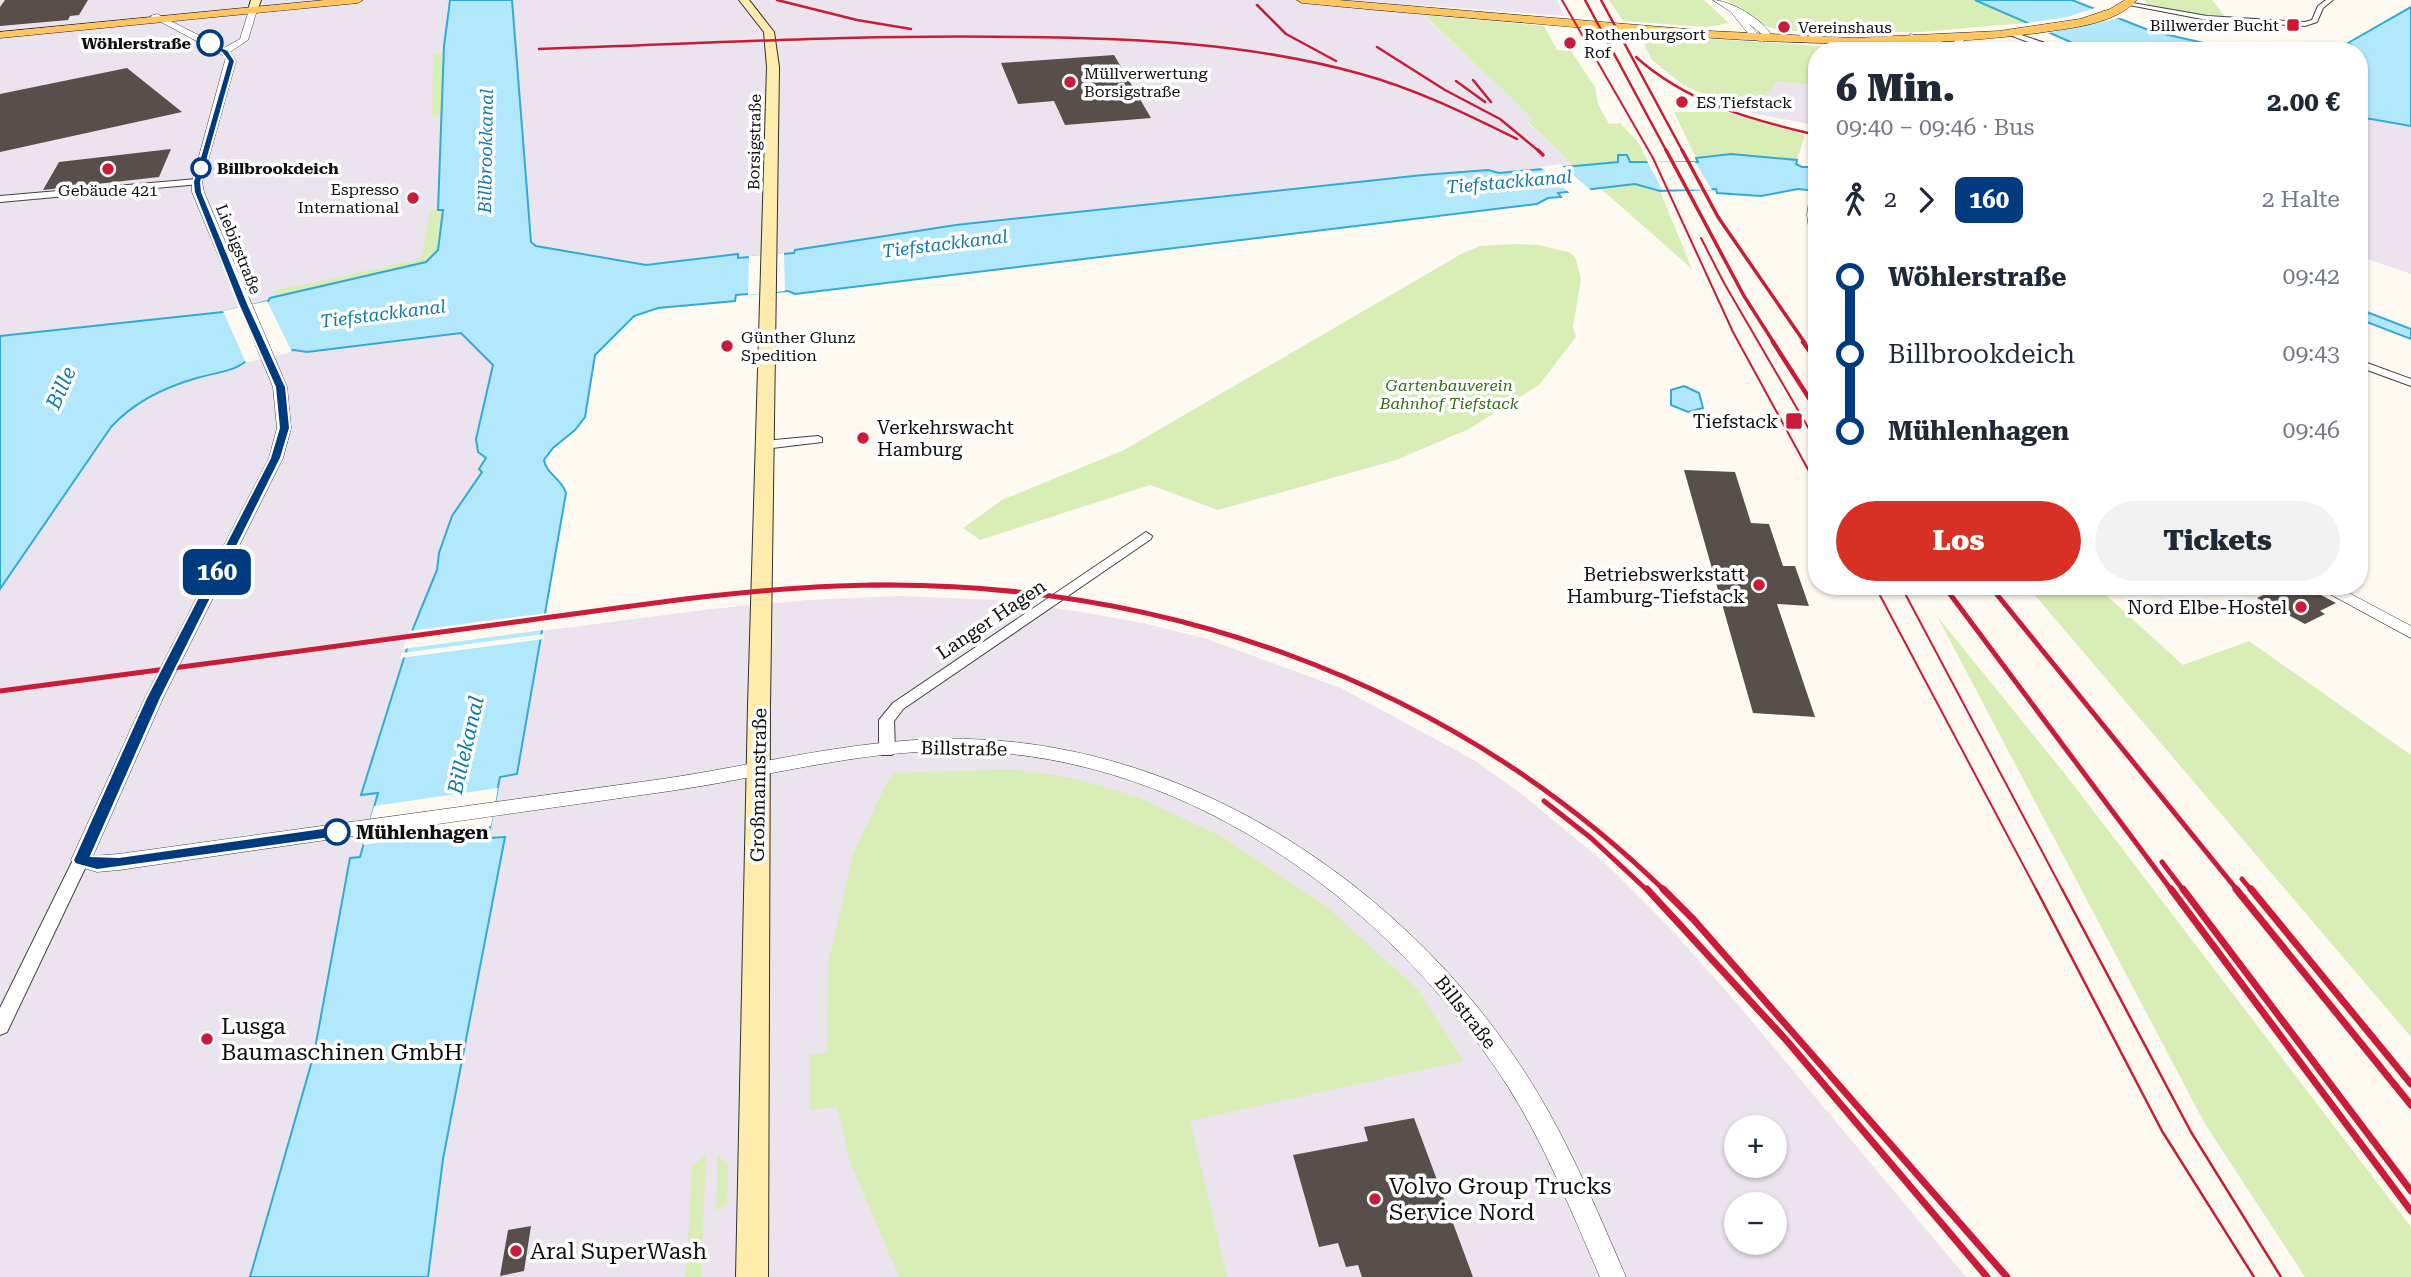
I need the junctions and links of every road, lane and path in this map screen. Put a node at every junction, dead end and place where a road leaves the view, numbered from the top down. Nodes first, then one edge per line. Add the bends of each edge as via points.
1 (317, 0) edge
2 (358, 0) edge
3 (744, 0) edge
4 (1303, 0) edge
5 (1717, 0) edge
6 (2330, 0) edge
7 (2126, 4) edge
8 (254, 5) edge
9 (1735, 13) junction
10 (157, 17) junction
11 (0, 32) edge
12 (2009, 33) junction
13 (1761, 36) junction
14 (1912, 39) junction
15 (1920, 42) edge
16 (1972, 42) edge
17 (2034, 42) edge
18 (225, 51) junction
19 (197, 182) junction
20 (0, 199) edge
21 (767, 293) joint
22 (2368, 366) edge
23 (2411, 383) edge
24 (818, 440) dead end
25 (764, 445) junction
26 (1146, 536) dead end
27 (2340, 595) edge
28 (2411, 633) edge
29 (887, 751) junction
30 (758, 770) junction
31 (81, 860) junction
32 (0, 1027) edge
33 (752, 1277) edge
34 (1613, 1277) edge

1 - 8 main road
2 - 8 main road
3 - 21 main road, Borsigstraße via 770,36 773,66
4 - 13 main road
5 - 9 street
6 - 7 street via 2320,7 2315,21 2300,24 2207,18
7 - 12 main road via 2087,20
8 - 10 main road
8 - 18 street via 244,40
9 - 13 street
9 - 13 street
10 - 11 main road
10 - 18 street
12 - 14 main road
12 - 16 main road
12 - 17 street
13 - 14 main road
14 - 15 main road
18 - 19 street via 231,61
19 - 20 street
19 - 31 street, Liebigstraße via 203,208 280,387 284,428 276,458 154,698
21 - 25 main road, Großmannstraße
22 - 23 street
24 - 25 street
25 - 30 main road, Großmannstraße
26 - 29 street, Langer Hagen via 898,706 886,720
27 - 28 street
29 - 30 street, Billstraße
29 - 34 street, Billstraße via 942,745 1016,748 1087,761 1155,782 1207,805 1273,839 1350,892 1434,970 1514,1076 1545,1129
30 - 31 street, Billstraße via 119,862
30 - 33 main road, Großmannstraße
31 - 32 street

